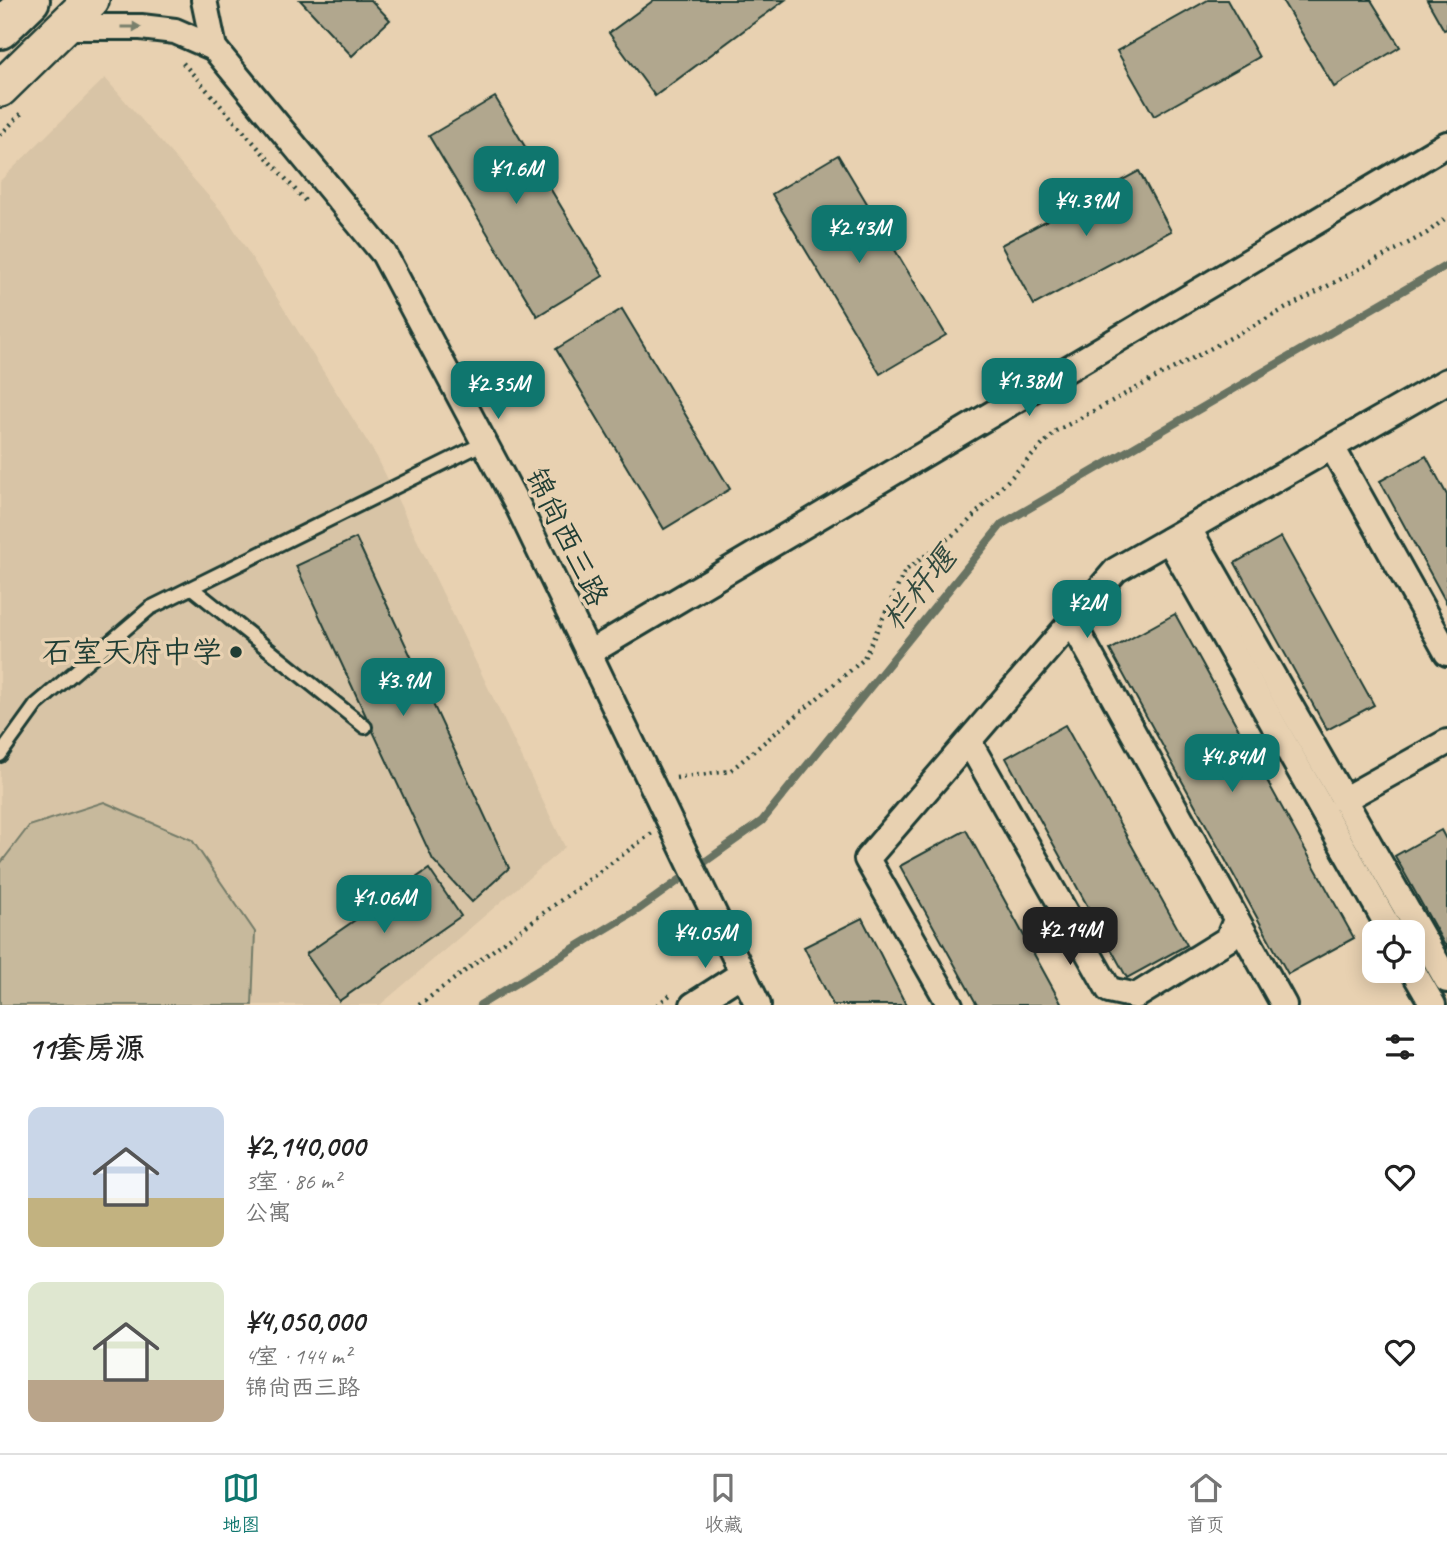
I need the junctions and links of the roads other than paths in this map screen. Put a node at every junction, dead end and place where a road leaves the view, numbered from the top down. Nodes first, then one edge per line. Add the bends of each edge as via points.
1 (30, 0) edge
2 (91, 0) edge
3 (204, 0) edge
4 (63, 27) junction
5 (0, 29) edge
6 (214, 48) junction
7 (14, 98) edge
8 (1447, 144) edge
9 (1447, 381) edge
10 (484, 443) junction
11 (1332, 447) junction
12 (1179, 535) junction
13 (192, 587) junction
14 (1072, 622) junction
15 (589, 653) junction
16 (1447, 653) edge
17 (365, 727) dead end
18 (969, 742) junction
19 (1447, 742) edge
20 (0, 755) edge
21 (1343, 800) junction
22 (1236, 919) junction
23 (1385, 920) edge
24 (743, 973) junction
25 (1447, 980) edge
26 (1420, 983) edge
27 (693, 1005) edge
28 (758, 1005) edge
29 (950, 1005) edge
30 (1284, 1005) edge
31 (1433, 1005) edge

1 - 5 highway
2 - 4 main road
3 - 6 street
4 -> 6 street via 163,29
4 - 7 main road
6 - 10 street, 锦尚西三路 via 384,254
8 - 15 street
9 - 11 street
10 - 13 lane
10 - 15 street, 锦尚西三路
11 - 12 street
11 - 16 street
12 - 14 street via 1116,570
12 - 21 street
12 - 23 street
13 - 17 lane
13 - 20 lane via 150,608 36,705
14 - 18 street
14 - 22 street
15 - 24 street, 锦尚西三路
18 - 22 street via 1109,990 1136,996 1227,939
18 - 29 street via 867,859
19 - 21 street
21 - 25 street
22 - 30 street
24 - 27 street
24 - 28 street, 锦尚西三路
26 - 31 street

